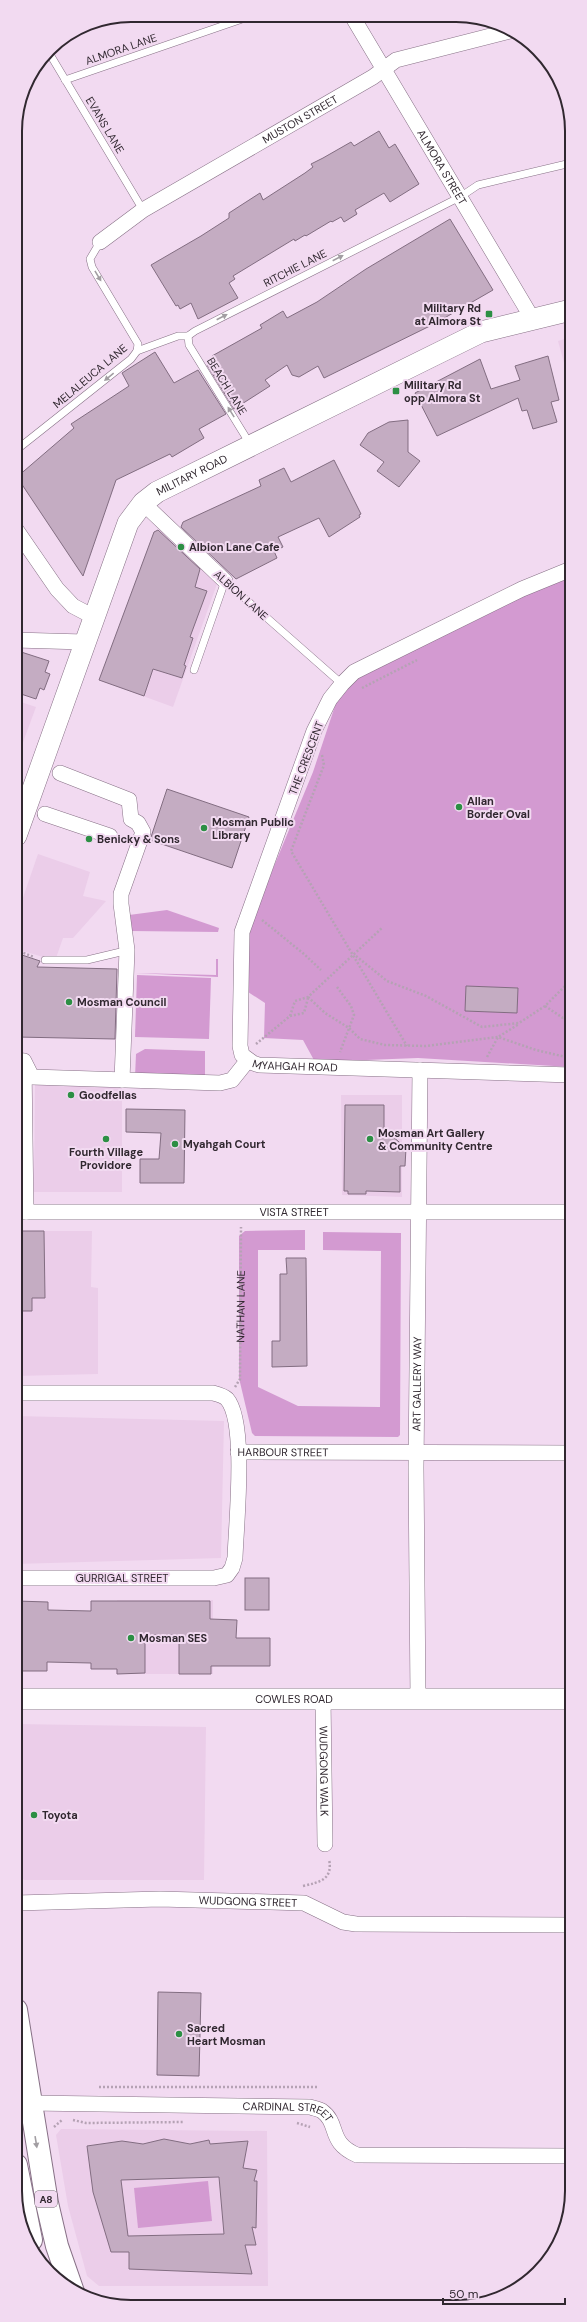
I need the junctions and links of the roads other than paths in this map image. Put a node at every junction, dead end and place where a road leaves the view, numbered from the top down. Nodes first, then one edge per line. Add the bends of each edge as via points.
1 (234, 22) edge
2 (356, 22) edge
3 (503, 33) edge
4 (51, 57) edge
5 (384, 68) junction
6 (65, 80) junction
7 (565, 164) edge
8 (460, 196) junction
9 (143, 210) junction
10 (100, 242) joint
11 (565, 311) edge
12 (532, 318) junction
13 (188, 336) junction
14 (137, 351) junction
15 (22, 445) edge
16 (252, 445) junction
17 (143, 503) junction
18 (22, 538) edge
19 (565, 571) edge
20 (225, 581) junction
21 (94, 616) junction
22 (22, 640) edge
23 (84, 642) junction
24 (194, 670) dead end
25 (342, 684) junction
26 (60, 773) dead end
27 (46, 814) dead end
28 (22, 819) edge
29 (110, 836) dead end
30 (128, 954) junction
31 (45, 960) road end
32 (248, 1060) junction
33 (22, 1064) edge
34 (420, 1070) junction
35 (565, 1075) edge
36 (122, 1080) junction
37 (22, 1212) edge
38 (419, 1212) junction
39 (565, 1212) edge
40 (22, 1393) edge
41 (238, 1452) junction
42 (416, 1452) junction
43 (565, 1453) edge
44 (22, 1578) edge
45 (323, 1698) junction
46 (22, 1699) edge
47 (418, 1699) junction
48 (565, 1699) edge
49 (325, 1844) road end
50 (22, 1903) edge
51 (565, 1925) edge
52 (22, 2050) edge
53 (30, 2103) junction
54 (565, 2156) edge
55 (69, 2281) edge

1 - 6 lane, ALMORA LANE
2 - 5 street, ALMORA STREET
3 - 5 street, MUSTON STREET via 404,58
4 - 6 lane, EVANS LANE
5 - 8 street, ALMORA STREET
5 - 9 street, MUSTON STREET via 373,77
6 - 9 lane, EVANS LANE
7 - 8 lane, RITCHIE LANE via 478,185
8 - 12 street, ALMORA STREET
13 -> 8 lane, RITCHIE LANE
9 - 10 street, MUSTON STREET
10 -> 14 lane, MELALEUCA LANE via 90,259 92,267 138,344
11 - 12 main road, MILITARY ROAD
12 - 16 main road, MILITARY ROAD via 481,332
13 - 14 lane, RITCHIE LANE via 178,336
16 -> 13 lane, BEACH LANE via 189,345
14 -> 15 lane, MELALEUCA LANE via 131,359
16 - 17 main road, MILITARY ROAD via 158,492
17 - 20 street, ALBION LANE
17 - 21 main road, MILITARY ROAD via 128,523
18 - 21 street via 73,606
19 - 25 street, THE CRESCENT via 522,589 354,672
20 - 24 lane
20 - 25 lane, ALBION LANE
21 - 23 main road, MILITARY ROAD
22 - 23 street
23 - 28 main road, MILITARY ROAD
25 - 32 street, THE CRESCENT via 330,699 314,731 242,932 239,1026 242,1055
26 - 30 street via 129,800 130,819 138,823 143,832 121,894
27 - 29 street
30 - 31 lane via 87,960
30 - 36 street
32 - 34 street, MYAHGAH ROAD via 259,1065 276,1066
32 - 36 street, MYAHGAH ROAD via 232,1080 220,1083
33 - 36 street, MYAHGAH ROAD via 32,1077
34 - 35 street, MYAHGAH ROAD
34 - 38 street, ART GALLERY WAY
37 - 38 street, VISTA STREET
38 - 39 street, VISTA STREET
38 - 42 street, ART GALLERY WAY
40 - 41 street, HARBOUR STREET via 213,1392 227,1399 235,1413 239,1435
41 - 42 street, HARBOUR STREET
41 - 44 street, GURRIGAL STREET via 234,1558 228,1575 214,1578
42 - 43 street, HARBOUR STREET
42 - 47 street, ART GALLERY WAY
45 - 46 main road, COWLES ROAD
45 - 47 main road, COWLES ROAD
45 - 49 street, WUDGONG WALK
47 - 48 main road, COWLES ROAD
50 - 51 street, WUDGONG STREET via 160,1899 280,1902 304,1903 343,1922 356,1924
52 - 53 highway, A8
53 - 54 street, CARDINAL STREET via 310,2107 322,2111 344,2149 357,2155
53 -> 55 highway, A8 via 47,2203 57,2246

